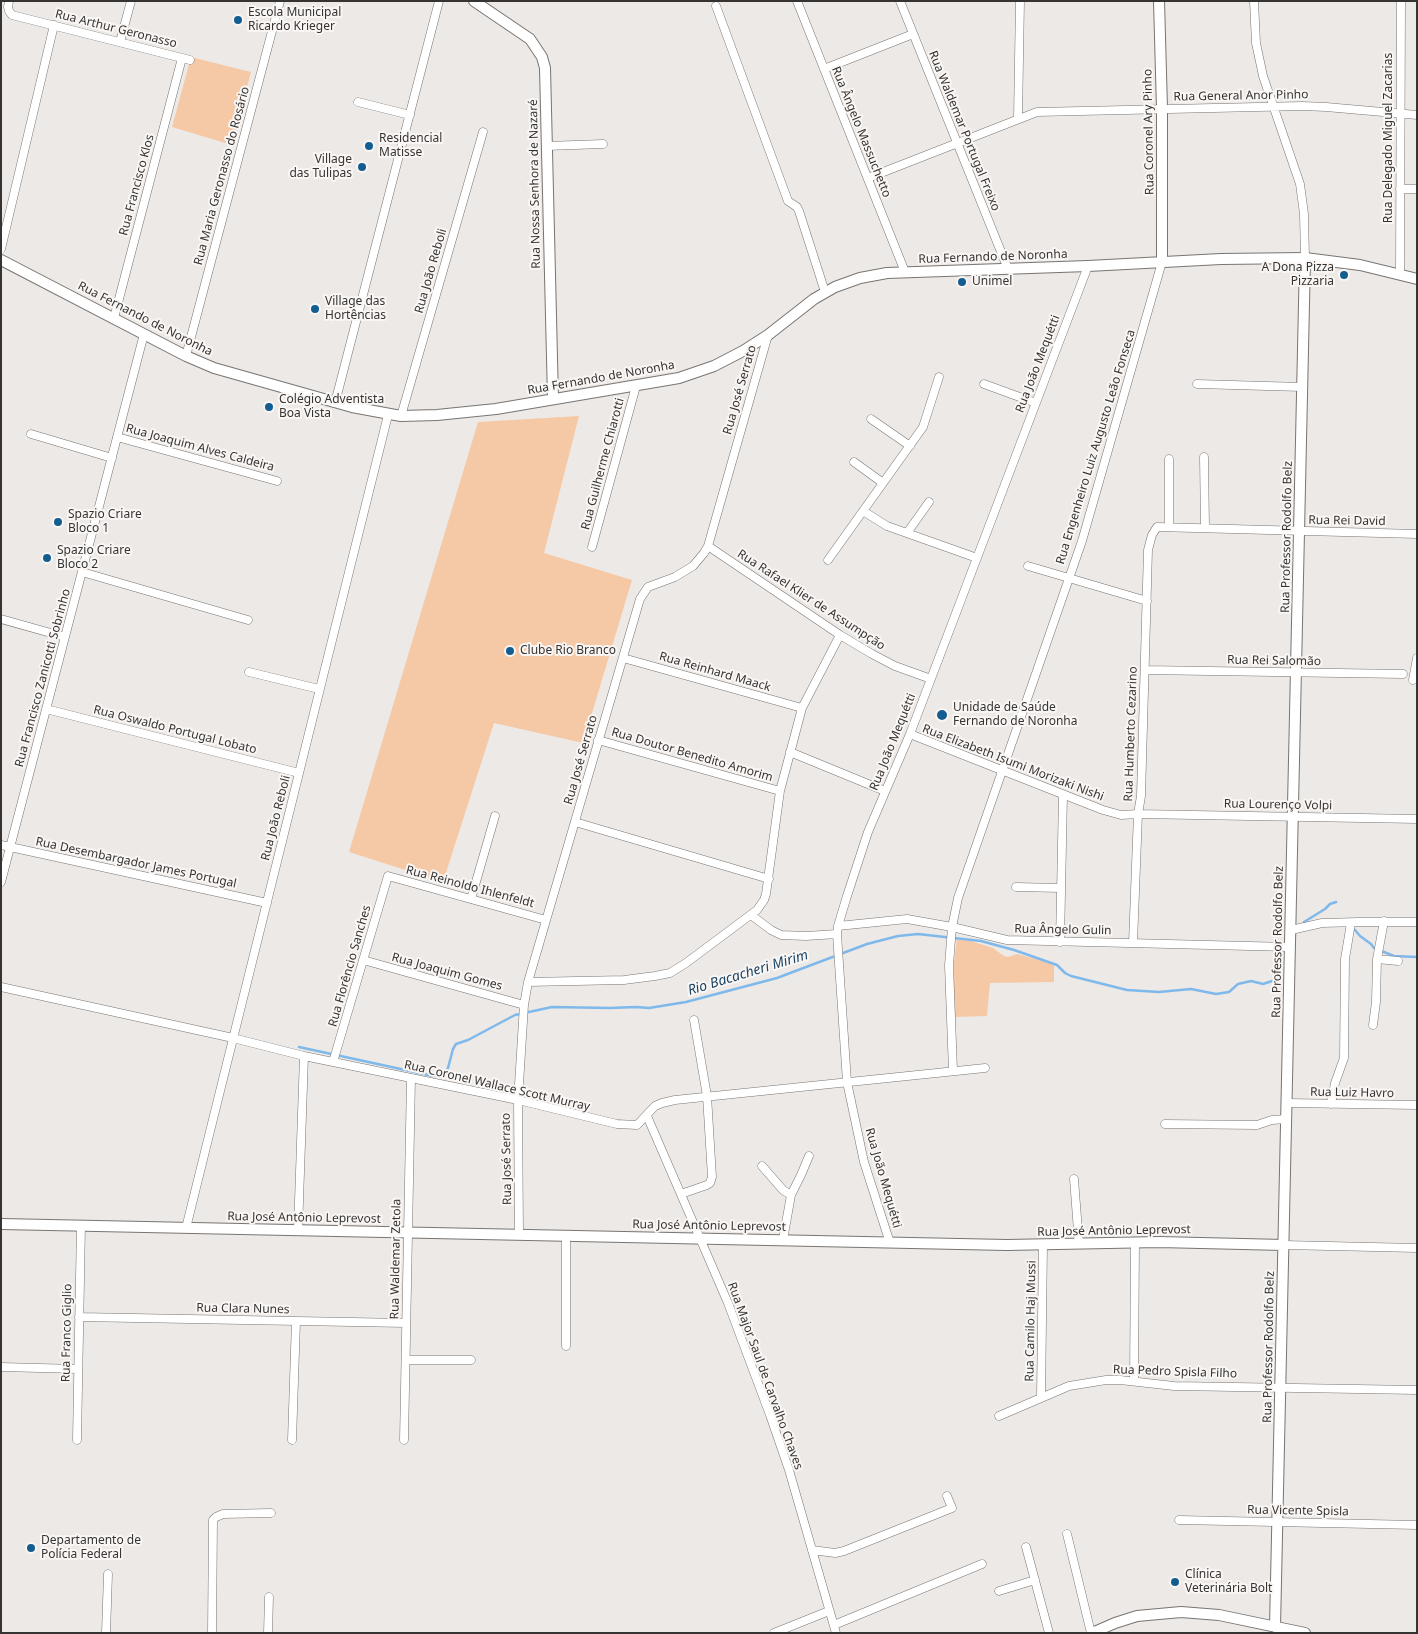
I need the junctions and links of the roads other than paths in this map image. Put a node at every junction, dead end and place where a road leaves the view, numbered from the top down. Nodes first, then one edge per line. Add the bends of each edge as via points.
1 (9, 1) edge
2 (130, 1) edge
3 (280, 1) edge
4 (439, 1) edge
5 (474, 1) edge
6 (797, 1) edge
7 (900, 1) edge
8 (1020, 1) edge
9 (1159, 1) edge
10 (1254, 1) edge
11 (1401, 1) edge
12 (716, 6) dead end
13 (54, 25) junction
14 (913, 34) junction
15 (120, 42) junction
16 (186, 59) joint
17 (824, 69) junction
18 (358, 102) dead end
19 (1273, 106) junction
20 (1162, 109) junction
21 (1401, 114) junction
22 (410, 115) junction
23 (1417, 116) edge
24 (1018, 118) junction
25 (483, 132) dead end
26 (957, 143) junction
27 (603, 144) dead end
28 (546, 146) junction
29 (868, 178) junction
30 (1400, 189) junction
31 (1417, 189) edge
32 (1, 250) edge
33 (1305, 258) junction
34 (1, 260) edge
35 (1162, 262) junction
36 (1088, 266) junction
37 (1008, 269) junction
38 (905, 272) junction
39 (1400, 274) junction
40 (1417, 279) edge
41 (825, 292) junction
42 (114, 318) junction
43 (144, 334) junction
44 (768, 335) junction
45 (186, 356) junction
46 (939, 377) dead end
47 (984, 384) dead end
48 (1197, 384) dead end
49 (636, 386) junction
50 (1302, 387) junction
51 (553, 399) junction
52 (335, 403) junction
53 (1036, 403) junction
54 (388, 415) junction
55 (401, 416) junction
56 (871, 419) dead end
57 (31, 434) dead end
58 (117, 437) junction
59 (910, 446) junction
60 (1204, 457) dead end
61 (112, 458) junction
62 (1169, 459) dead end
63 (854, 462) dead end
64 (276, 481) dead end
65 (883, 483) junction
66 (929, 502) dead end
67 (863, 511) junction
68 (1157, 527) joint
69 (1169, 528) junction
70 (1205, 528) junction
71 (1299, 531) junction
72 (907, 533) junction
73 (1417, 534) edge
74 (708, 546) junction
75 (592, 547) dead end
76 (977, 558) junction
77 (828, 560) dead end
78 (1028, 566) dead end
79 (82, 572) junction
80 (1068, 578) junction
81 (1147, 601) junction
82 (1, 619) edge
83 (248, 620) dead end
84 (840, 635) junction
85 (65, 637) junction
86 (623, 658) junction
87 (1417, 658) edge
88 (1145, 670) junction
89 (249, 672) dead end
90 (1296, 673) junction
91 (1403, 674) dead end
92 (931, 679) junction
93 (1413, 680) dead end
94 (320, 689) junction
95 (802, 708) junction
96 (46, 709) junction
97 (910, 734) junction
98 (598, 740) junction
99 (790, 752) junction
100 (1002, 770) junction
101 (299, 773) junction
102 (780, 791) junction
103 (885, 791) junction
104 (1063, 794) junction
105 (1138, 814) junction
106 (494, 816) dead end
107 (1293, 817) junction
108 (1417, 819) edge
109 (575, 822) junction
110 (1, 845) edge
111 (10, 847) junction
112 (388, 876) joint
113 (769, 878) junction
114 (1, 882) edge
115 (1016, 887) dead end
116 (1061, 888) junction
117 (471, 899) junction
118 (267, 903) junction
119 (751, 915) junction
120 (546, 920) junction
121 (1384, 921) junction
122 (1417, 922) edge
123 (1351, 923) junction
124 (838, 926) junction
125 (952, 929) junction
126 (1290, 930) junction
127 (837, 934) junction
128 (1060, 942) junction
129 (1133, 943) junction
130 (1290, 947) junction
131 (1377, 959) junction
132 (363, 960) junction
133 (1398, 961) dead end
134 (528, 982) junction
135 (1, 987) edge
136 (524, 1010) junction
137 (694, 1020) dead end
138 (1373, 1025) dead end
139 (233, 1038) junction
140 (304, 1056) junction
141 (334, 1062) junction
142 (985, 1068) dead end
143 (953, 1071) junction
144 (411, 1078) junction
145 (847, 1082) junction
146 (707, 1096) junction
147 (518, 1100) junction
148 (1287, 1103) junction
149 (1331, 1104) junction
150 (1417, 1105) edge
151 (647, 1116) junction
152 (1286, 1119) junction
153 (1165, 1124) dead end
154 (637, 1125) junction
155 (655, 1134) junction
156 (808, 1156) dead end
157 (762, 1166) dead end
158 (1074, 1179) dead end
159 (681, 1194) junction
160 (791, 1195) junction
161 (1, 1224) edge
162 (81, 1225) junction
163 (186, 1228) junction
164 (298, 1230) junction
165 (408, 1232) junction
166 (519, 1235) junction
167 (566, 1236) junction
168 (699, 1238) junction
169 (783, 1240) junction
170 (890, 1242) junction
171 (1136, 1242) junction
172 (1078, 1244) junction
173 (1043, 1245) junction
174 (1284, 1245) junction
175 (1417, 1248) edge
176 (79, 1317) junction
177 (296, 1321) junction
178 (406, 1323) junction
179 (566, 1346) dead end
180 (406, 1360) junction
181 (471, 1360) dead end
182 (1, 1367) edge
183 (78, 1369) junction
184 (1134, 1381) junction
185 (1281, 1387) junction
186 (1417, 1390) edge
187 (1041, 1397) junction
188 (999, 1416) dead end
189 (77, 1440) dead end
190 (292, 1440) dead end
191 (404, 1440) dead end
192 (947, 1496) dead end
193 (271, 1513) dead end
194 (1179, 1520) dead end
195 (1278, 1522) junction
196 (1417, 1525) edge
197 (1066, 1534) dead end
198 (1026, 1547) dead end
199 (812, 1550) junction
200 (982, 1564) dead end
201 (108, 1574) dead end
202 (1035, 1580) junction
203 (1000, 1591) dead end
204 (269, 1596) dead end
205 (830, 1611) junction
206 (1275, 1627) junction
207 (835, 1629) edge
208 (106, 1633) edge
209 (212, 1633) edge
210 (268, 1633) edge
211 (774, 1633) edge
212 (1050, 1633) edge
213 (1092, 1633) edge
214 (1306, 1633) edge

1 - 13 street, Rua Arthur Geronasso via 12,15
2 - 15 street
3 - 45 street, Rua Maria Geronasso do Rosário
4 - 22 street
5 - 28 street, Rua Nossa Senhora de Nazaré via 530,39 542,57
6 - 17 street, Rua Ângelo Massuchetto
7 - 14 street, Rua Waldemar Portugal Freixo
8 - 24 street
9 - 20 street, Rua Coronel Ary Pinho
10 - 19 street via 1258,58
11 - 21 street, Rua Delegado Miguel Zacarias
12 - 41 street via 788,201 799,211
13 - 15 street, Rua Arthur Geronasso
13 - 32 street
14 - 17 street
14 - 26 street, Rua Waldemar Portugal Freixo
15 - 16 street, Rua Arthur Geronasso
16 - 42 street, Rua Francisco Klos
17 - 29 street, Rua Ângelo Massuchetto
18 - 22 street
19 - 20 street, Rua General Anor Pinho
19 - 21 street, Rua General Anor Pinho via 1320,106
19 - 33 street via 1300,184
20 - 24 street, Rua General Anor Pinho via 1046,111
20 - 35 street, Rua Coronel Ary Pinho
21 - 23 street, Rua General Anor Pinho
21 - 30 street, Rua Delegado Miguel Zacarias
22 - 52 street
24 - 26 street, Rua General Anor Pinho
25 - 55 street, Rua João Reboli
26 - 29 street, Rua General Anor Pinho
26 - 37 street, Rua Waldemar Portugal Freixo
27 - 28 street
28 - 51 street, Rua Nossa Senhora de Nazaré
29 - 38 street, Rua Ângelo Massuchetto
30 - 31 street
30 - 39 street, Rua Delegado Miguel Zacarias
33 - 35 street, Rua Fernando de Noronha
33 - 39 street, Rua Fernando de Noronha
33 - 50 street, Rua Professor Rodolfo Belz
34 - 42 street, Rua Fernando de Noronha
35 - 36 street, Rua Fernando de Noronha
35 - 80 street, Rua Engenheiro Luiz Augusto Leão Fonseca
36 - 37 street, Rua Fernando de Noronha
36 - 53 street, Rua João Mequétti
37 - 38 street, Rua Fernando de Noronha
38 - 41 street, Rua Fernando de Noronha via 860,278
39 - 40 street, Rua Fernando de Noronha
41 - 44 street, Rua Fernando de Noronha
42 - 43 street, Rua Fernando de Noronha
43 - 45 street, Rua Fernando de Noronha
43 - 58 street, Rua Francisco Zanicotti Sobrinho
44 - 49 street, Rua Fernando de Noronha via 714,366 679,378
44 - 74 street, Rua José Serrato
45 - 52 street, Rua Fernando de Noronha via 231,373
46 - 59 street via 923,427
47 - 53 street
48 - 50 street
49 - 51 street, Rua Fernando de Noronha
49 - 75 street, Rua Guilherme Chiarotti
50 - 71 street, Rua Professor Rodolfo Belz
51 - 55 street, Rua Fernando de Noronha via 479,411
52 - 54 street, Rua Fernando de Noronha
53 - 76 street, Rua João Mequétti
54 - 55 street, Rua Fernando de Noronha
54 - 94 street, Rua João Reboli
56 - 59 street
57 - 61 street
58 - 61 street, Rua Francisco Zanicotti Sobrinho
58 - 64 street, Rua Joaquim Alves Caldeira
59 - 65 street
60 - 70 street
61 - 79 street, Rua Francisco Zanicotti Sobrinho
62 - 69 street
63 - 65 street
65 - 67 street
66 - 72 street
67 - 72 street via 887,526
67 - 77 street
68 - 69 street, Rua Rei David
68 - 81 street, Rua Humberto Cezarino via 1148,550
69 - 70 street, Rua Rei David
70 - 71 street, Rua Rei David
71 - 73 street, Rua Rei David
71 - 90 street, Rua Professor Rodolfo Belz
72 - 76 street
74 - 84 street, Rua Rafael Klier de Assumpção
74 - 86 street, Rua José Serrato via 699,560 684,572 648,587 642,593
76 - 92 street, Rua João Mequétti
78 - 80 street
79 - 83 street
79 - 85 street, Rua Francisco Zanicotti Sobrinho
80 - 81 street
80 - 100 street, Rua Engenheiro Luiz Augusto Leão Fonseca
81 - 88 street, Rua Humberto Cezarino
82 - 85 street
84 - 92 street, Rua Rafael Klier de Assumpção via 879,658
84 - 95 street
85 - 96 street, Rua Francisco Zanicotti Sobrinho
86 - 95 street, Rua Reinhard Maack
86 - 98 street, Rua José Serrato
87 - 93 street
88 - 90 street, Rua Rei Salomão
88 - 105 street, Rua Humberto Cezarino
89 - 94 street
90 - 91 street, Rua Rei Salomão
90 - 107 street, Rua Professor Rodolfo Belz
92 - 97 street, Rua João Mequétti
94 - 101 street, Rua João Reboli
95 - 99 street
96 - 101 street, Rua Oswaldo Portugal Lobato
96 - 111 street, Rua Francisco Zanicotti Sobrinho
97 - 100 street, Rua Elizabeth Isumi Morizaki Nishi
97 - 103 street, Rua João Mequétti
98 - 102 street, Rua Doutor Benedito Amorim
98 - 109 street, Rua José Serrato
99 - 102 street
99 - 103 street
100 - 104 street, Rua Elizabeth Isumi Morizaki Nishi
100 - 125 street, Rua Engenheiro Luiz Augusto Leão Fonseca via 958,898
101 - 118 street, Rua João Reboli
102 - 113 street
103 - 124 street, Rua João Mequétti
104 - 105 street, Rua Elizabeth Isumi Morizaki Nishi via 1113,813
104 - 116 street
105 - 107 street, Rua Lourenço Volpi
105 - 129 street, Rua Humberto Cezarino
106 - 117 street
107 - 108 street, Rua Lourenço Volpi
107 - 126 street, Rua Professor Rodolfo Belz
109 - 113 street
109 - 120 street, Rua José Serrato
110 - 111 street, Rua Desembargador James Portugal
111 - 114 street, Rua Francisco Zanicotti Sobrinho
111 - 118 street, Rua Desembargador James Portugal
112 - 117 street, Rua Reinoldo Ihlenfeldt
112 - 132 street, Rua Florêncio Sanches
113 - 119 street via 764,900
115 - 116 street
116 - 128 street
117 - 120 street, Rua Reinoldo Ihlenfeldt
118 - 139 street, Rua João Reboli
119 - 127 street via 781,935
119 - 134 street via 670,973 624,980
120 - 134 street, Rua José Serrato
121 - 122 street
121 - 123 street
121 - 131 street
123 - 126 street via 1322,923
123 - 149 street via 1345,959 1344,1058
124 - 125 street, Rua Ângelo Gulin via 907,919
124 - 127 street, Rua João Mequétti
125 - 128 street, Rua Ângelo Gulin via 1007,940
125 - 143 street, Rua Engenheiro Luiz Augusto Leão Fonseca via 949,965
126 - 130 street, Rua Professor Rodolfo Belz
127 - 145 street, Rua João Mequétti
128 - 129 street, Rua Ângelo Gulin
129 - 130 street, Rua Ângelo Gulin
130 - 148 street, Rua Professor Rodolfo Belz
131 - 133 street
131 - 138 street
132 - 136 street, Rua Joaquim Gomes
132 - 141 street, Rua Florêncio Sanches
134 - 136 street, Rua José Serrato
135 - 139 street, Rua Coronel Wallace Scott Murray
136 - 147 street, Rua José Serrato
137 - 146 street
139 - 140 street, Rua Coronel Wallace Scott Murray
139 - 163 street, Rua João Reboli
140 - 141 street, Rua Coronel Wallace Scott Murray
140 - 164 street
141 - 144 street, Rua Coronel Wallace Scott Murray
142 - 143 street
143 - 145 street
144 - 147 street, Rua Coronel Wallace Scott Murray
144 - 165 street, Rua Waldemar Zetola
145 - 146 street
145 - 170 street, Rua João Mequétti via 864,1162
146 - 151 street via 662,1103
146 - 159 street via 711,1181
147 - 154 street, Rua Coronel Wallace Scott Murray via 617,1124
147 - 166 street, Rua José Serrato
148 - 149 street, Rua Luiz Havro
148 - 152 street, Rua Professor Rodolfo Belz
149 - 150 street, Rua Luiz Havro
151 - 154 street
151 - 155 street, Rua Major Saul de Carvalho Chaves
152 - 153 street via 1257,1125
152 - 174 street, Rua Professor Rodolfo Belz
154 - 155 street
155 - 159 street, Rua Major Saul de Carvalho Chaves
156 - 160 street
157 - 160 street
158 - 172 street
159 - 168 street, Rua Major Saul de Carvalho Chaves
160 - 169 street
161 - 162 street, Rua José Antônio Leprevost
162 - 163 street, Rua José Antônio Leprevost
162 - 176 street, Rua Franco Giglio
163 - 164 street, Rua José Antônio Leprevost
164 - 165 street, Rua José Antônio Leprevost
165 - 166 street, Rua José Antônio Leprevost
165 - 178 street, Rua Waldemar Zetola
166 - 167 street, Rua José Antônio Leprevost
167 - 168 street, Rua José Antônio Leprevost
167 - 179 street
168 - 169 street, Rua José Antônio Leprevost
168 - 199 street, Rua Major Saul de Carvalho Chaves via 728,1303 770,1415
169 - 170 street, Rua José Antônio Leprevost
170 - 173 street, Rua José Antônio Leprevost
171 - 172 street, Rua José Antônio Leprevost
171 - 174 street, Rua José Antônio Leprevost
171 - 184 street
172 - 173 street, Rua José Antônio Leprevost
173 - 187 street, Rua Camilo Haj Mussi
174 - 175 street, Rua José Antônio Leprevost
174 - 185 street, Rua Professor Rodolfo Belz
176 - 177 street, Rua Clara Nunes
176 - 183 street, Rua Franco Giglio
177 - 178 street, Rua Clara Nunes
177 - 190 street
178 - 180 street, Rua Waldemar Zetola
180 - 181 street
180 - 191 street, Rua Waldemar Zetola
182 - 183 street
183 - 189 street, Rua Franco Giglio
184 - 185 street, Rua Pedro Spisla Filho via 1174,1386
184 - 187 street, Rua Pedro Spisla Filho via 1078,1384
185 - 186 street, Rua Pedro Spisla Filho
185 - 195 street, Rua Professor Rodolfo Belz
187 - 188 street, Rua Pedro Spisla Filho
192 - 199 street via 952,1508 934,1516 840,1552
193 - 209 street via 223,1514 212,1524
194 - 195 street, Rua Vicente Spisla
195 - 196 street, Rua Vicente Spisla
195 - 206 street, Rua Professor Rodolfo Belz
197 - 213 street
198 - 202 street
199 - 205 street, Rua Major Saul de Carvalho Chaves
200 - 207 street
201 - 208 street
202 - 203 street
202 - 212 street
204 - 210 street
205 - 207 street, Rua Major Saul de Carvalho Chaves
205 - 211 street
206 - 213 street via 1213,1614 1181,1612 1125,1619
206 - 214 street

